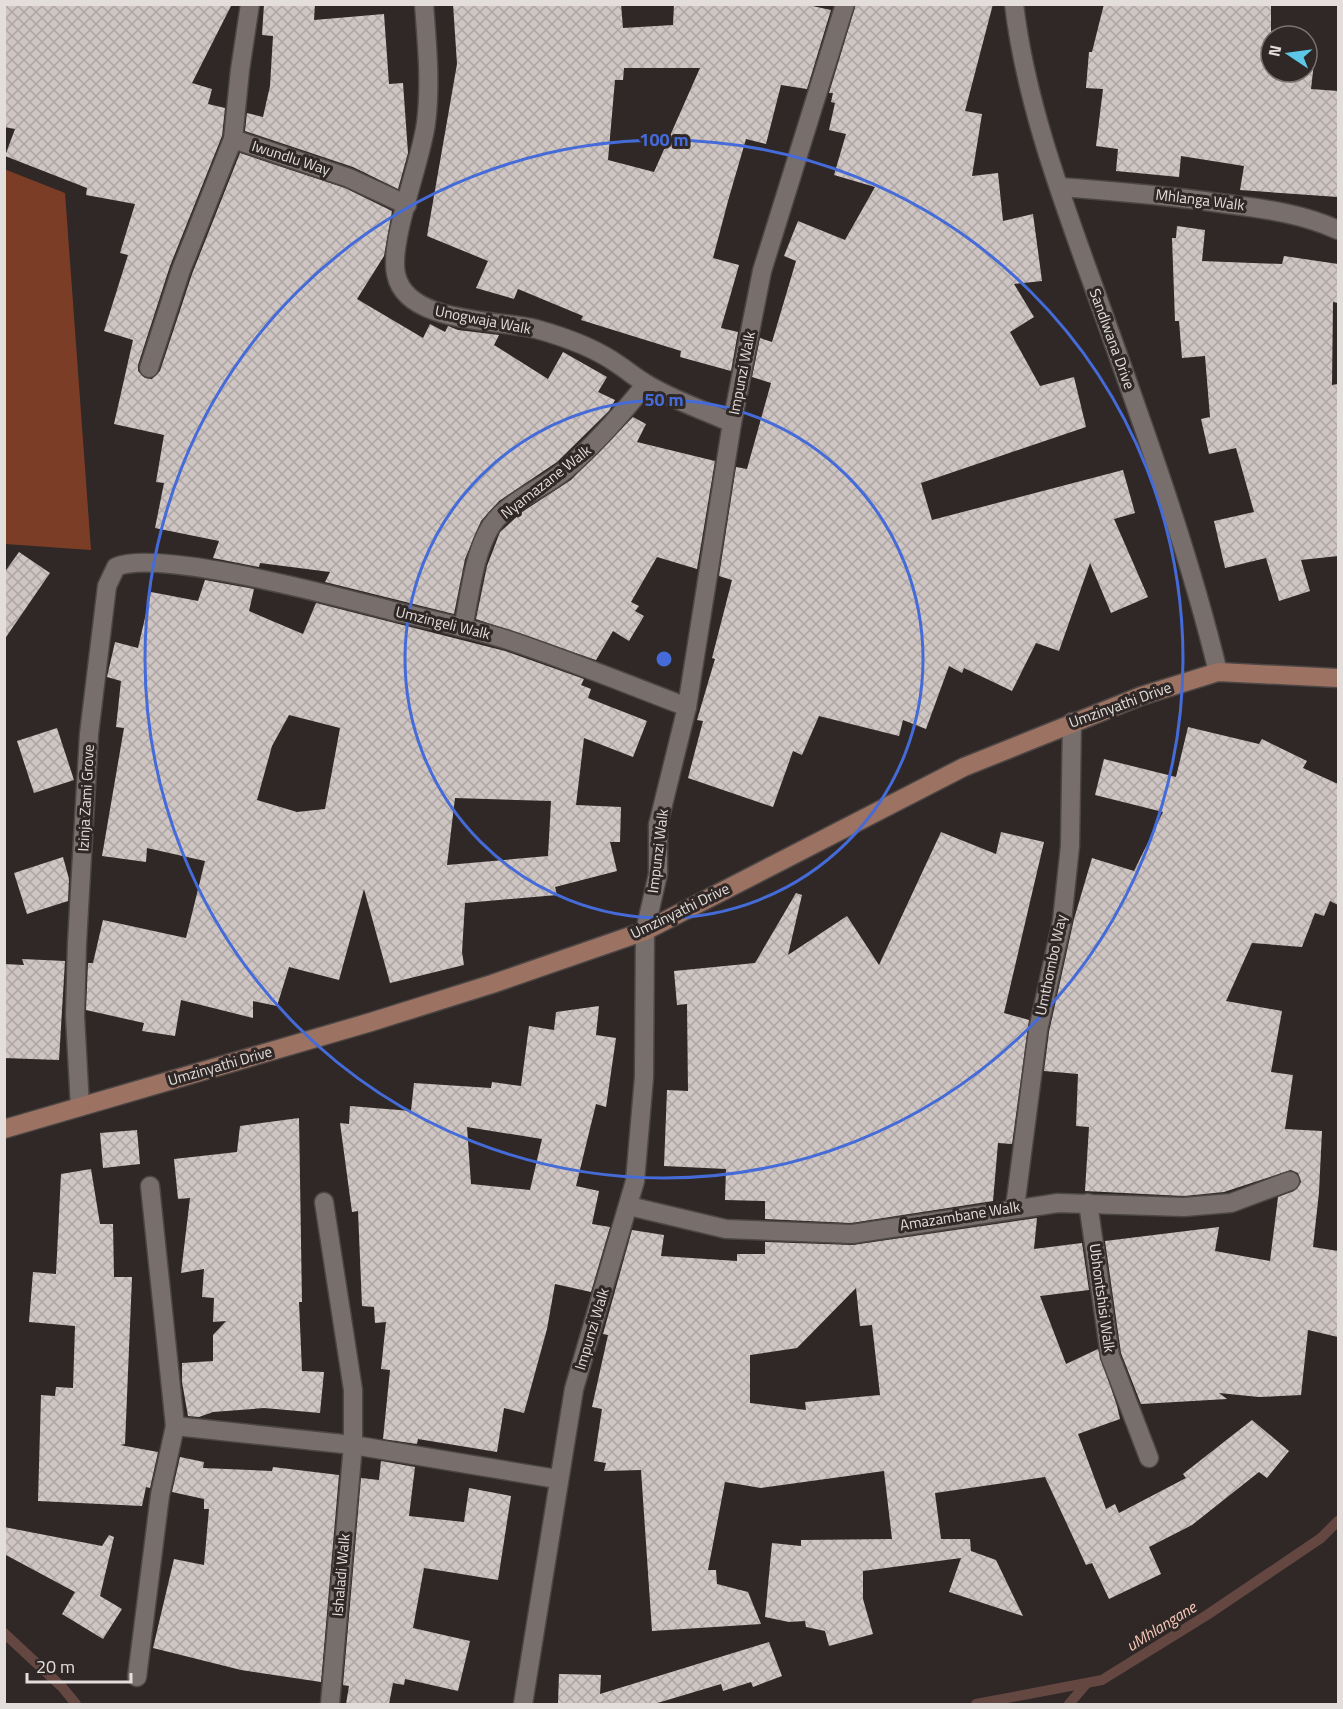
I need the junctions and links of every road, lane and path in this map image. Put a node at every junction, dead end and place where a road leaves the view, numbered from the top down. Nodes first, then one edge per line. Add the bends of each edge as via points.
1 (250, 4) edge
2 (424, 4) edge
3 (845, 4) edge
4 (1014, 4) edge
5 (233, 139) junction
6 (1059, 187) junction
7 (407, 205) junction
8 (1338, 230) edge
9 (149, 368) dead end
10 (646, 384) junction
11 (732, 423) junction
12 (191, 566) joint
13 (463, 628) junction
14 (1218, 672) junction
15 (1338, 678) edge
16 (687, 707) junction
17 (1072, 722) junction
18 (645, 931) junction
19 (80, 1107) junction
20 (4, 1129) edge
21 (1290, 1181) dead end
22 (150, 1186) dead end
23 (324, 1202) dead end
24 (1088, 1203) junction
25 (629, 1206) junction
26 (1015, 1207) junction
27 (175, 1426) junction
28 (353, 1445) junction
29 (1149, 1458) dead end
30 (557, 1479) junction
31 (136, 1677) dead end
32 (330, 1704) edge
33 (523, 1704) edge

1 - 5 street, Iwundlu Way
2 - 7 street, Unogwaja Walk via 429,90 426,123
3 - 11 street, Impunzi Walk via 762,271
4 - 6 street, Sandlwana Drive via 1036,116
5 - 7 street, Iwundlu Way via 350,178
5 - 9 street via 181,270
6 - 8 street, Mhlanga Walk via 1254,207 1291,213
6 - 14 street, Sandlwana Drive via 1152,453
7 - 10 street, Unogwaja Walk via 398,237 395,273 405,296 435,312 566,338 618,364
10 - 11 street, Unogwaja Walk
10 - 13 street, Nyamazane Walk via 601,437 491,526 477,564
11 - 16 street, Impunzi Walk
12 - 13 street, Umzingeli Walk
12 - 19 street, Izinja Zami Grove via 122,564 106,586 89,734 77,943 75,1016
13 - 16 street, Umzingeli Walk via 515,643
14 - 15 street, Umzinyathi Drive
14 - 17 street, Umzinyathi Drive
16 - 18 street, Impunzi Walk via 658,825 658,874
17 - 18 street, Umzinyathi Drive via 964,768
17 - 26 street, Umthombo Way via 1070,846 1062,921 1038,1030
18 - 19 street, Umzinyathi Drive via 371,1022
18 - 25 street, Impunzi Walk via 644,1077 635,1181
19 - 20 street, Umzinyathi Drive
21 - 24 street, Amazambane Walk via 1231,1203 1184,1207
22 - 27 street
23 - 28 street, Ishaladi Walk via 353,1390
24 - 26 street, Amazambane Walk
24 - 29 street, Ubhontshisi Walk via 1110,1356
25 - 26 street, Amazambane Walk via 726,1230 852,1234
25 - 30 street, Impunzi Walk via 574,1389
27 - 28 street
27 - 31 street via 160,1495
28 - 30 street
28 - 32 street, Ishaladi Walk
30 - 33 street, Impunzi Walk

